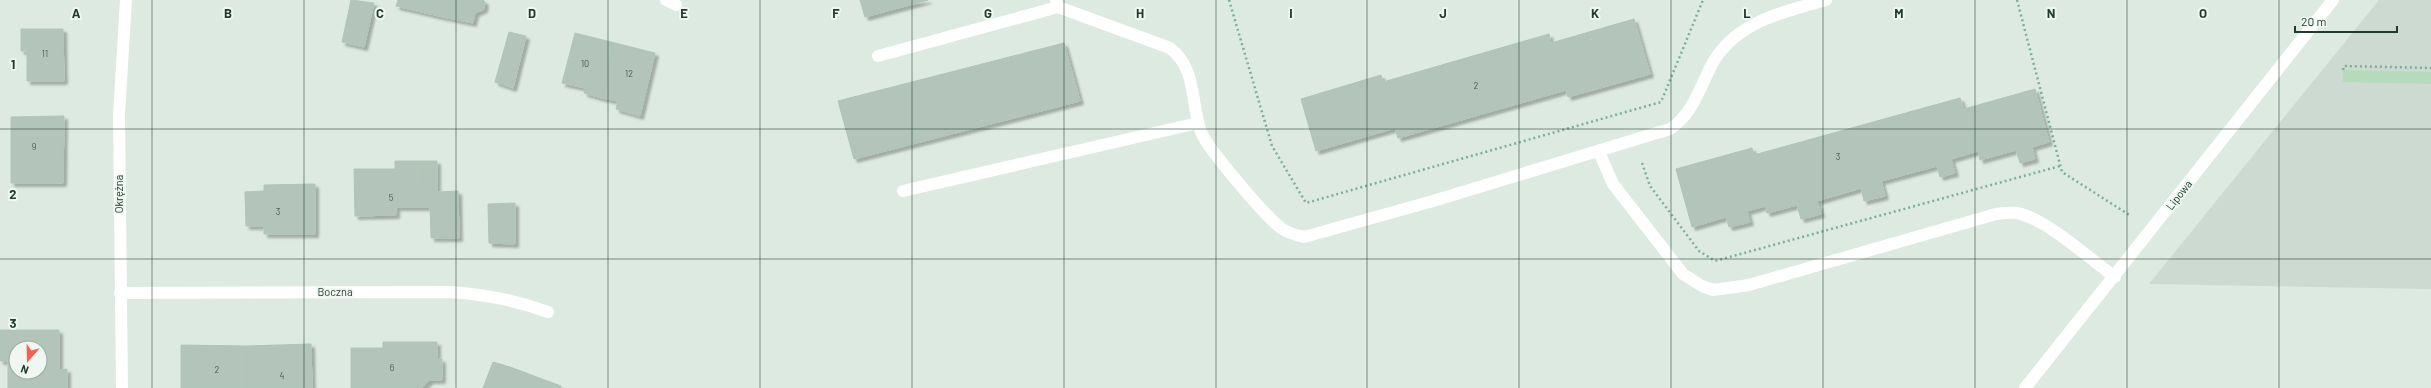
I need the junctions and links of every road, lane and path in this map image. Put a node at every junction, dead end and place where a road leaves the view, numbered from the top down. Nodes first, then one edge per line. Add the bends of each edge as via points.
1 (126, 0) edge
2 (1229, 0) edge
3 (1703, 0) edge
4 (1826, 0) edge
5 (2017, 0) edge
6 (2333, 0) edge
7 (1057, 4) edge
8 (878, 56) dead end
9 (2431, 68) edge
10 (2343, 70) dead end
11 (1624, 112) junction
12 (1198, 123) junction
13 (1634, 141) junction
14 (1599, 152) junction
15 (2060, 166) junction
16 (903, 191) dead end
17 (2152, 229) junction
18 (2115, 277) junction
19 (120, 294) junction
20 (548, 312) dead end
21 (122, 388) edge
22 (2025, 388) edge

1 - 19 street, Okrężna via 119,114
2 - 11 path via 1272,146 1306,203
3 - 11 path via 1661,102
4 - 13 street via 1769,16 1738,35 1712,64 1688,113 1680,123
5 - 15 path
6 - 17 street, Lipowa
7 - 8 street
7 - 12 street via 1170,48 1180,56 1190,82
9 - 10 path via 2344,66
11 - 13 path
12 - 14 street via 1204,140 1272,220 1292,234 1304,237
12 - 16 street
13 - 14 street
13 - 15 path via 1650,186 1699,251 1715,261
14 - 18 street via 1613,184 1683,274 1713,290 1749,285 1996,214 2011,213 2028,216 2043,224
15 - 17 path via 2062,172
17 - 18 street, Lipowa
18 - 22 street, Lipowa
19 - 20 street, Boczna via 456,293 521,302
19 - 21 street, Okrężna

